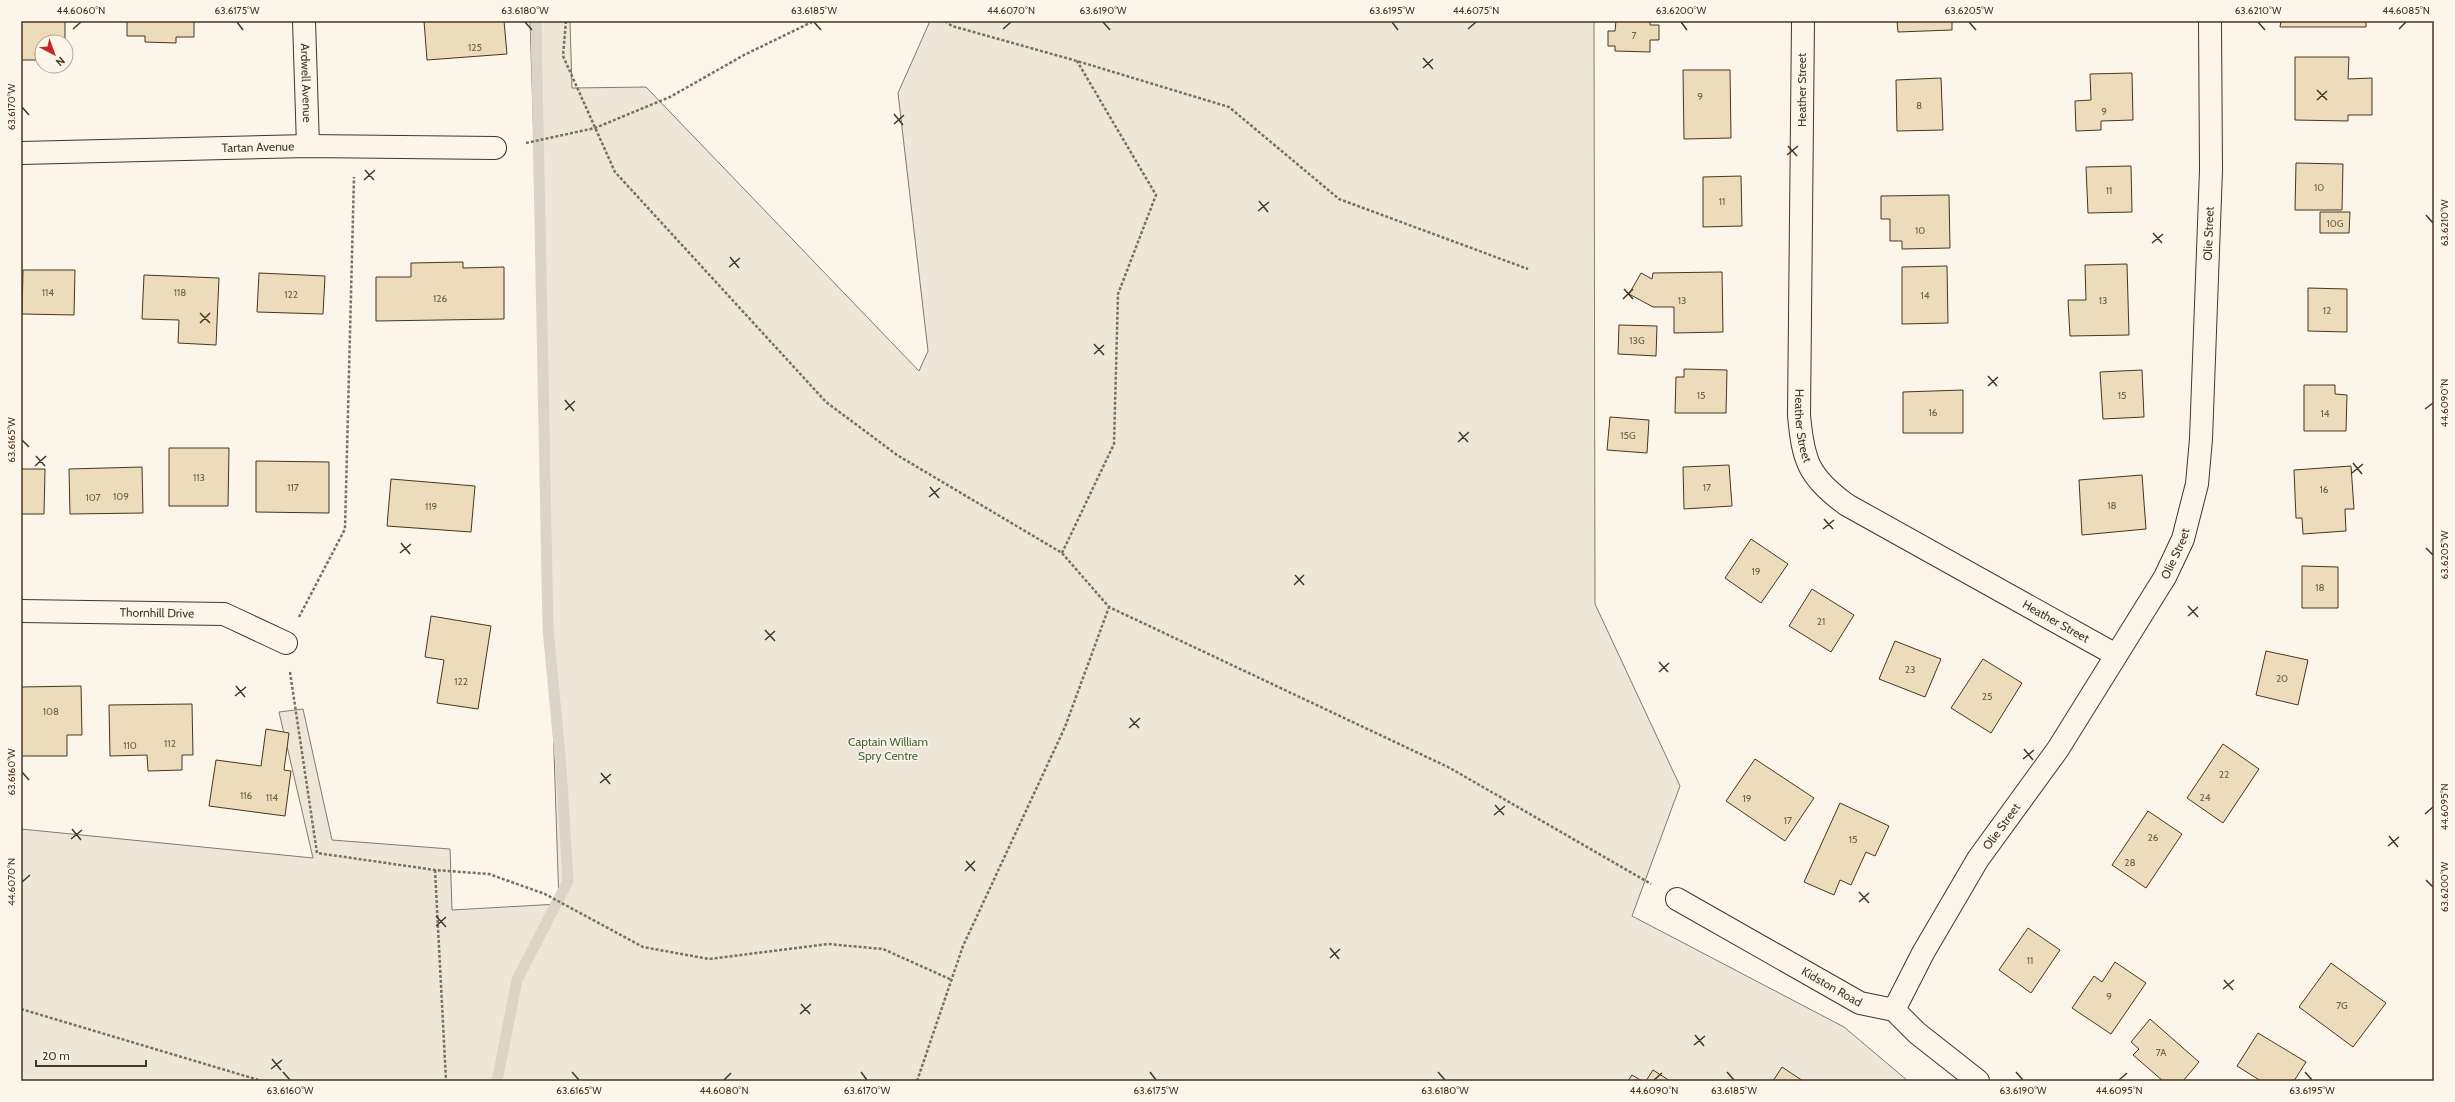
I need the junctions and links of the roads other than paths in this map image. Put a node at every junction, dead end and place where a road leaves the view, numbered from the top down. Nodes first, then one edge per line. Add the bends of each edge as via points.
1 (304, 21) edge
2 (1802, 21) edge
3 (2210, 21) edge
4 (308, 146) junction
5 (495, 148) dead end
6 (21, 153) edge
7 (21, 611) edge
8 (286, 643) road end
9 (2116, 655) junction
10 (1678, 899) road end
11 (1894, 1010) junction
12 (1978, 1081) edge

1 - 4 street, Ardwell Avenue
2 - 9 street, Heather Street via 1799,415 1802,446 1810,469 1826,489 1847,505
3 - 9 street, Olie Street via 2212,170 2197,484 2177,554 2165,578
4 - 5 street, Tartan Avenue
4 - 6 street, Tartan Avenue
7 - 8 street, Thornhill Drive via 224,614
9 - 11 street, Olie Street via 2058,749 1978,859
10 - 11 street, Kidston Road via 1860,1003
11 - 12 street via 1917,1033

